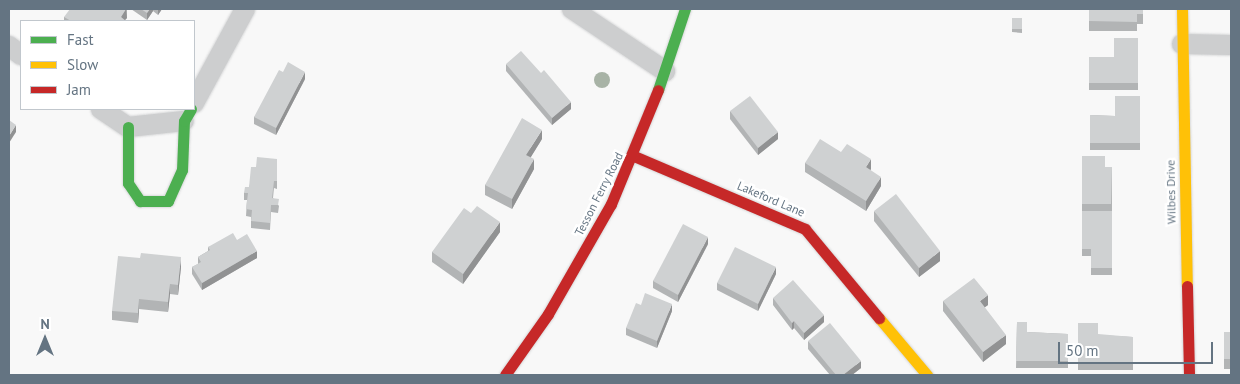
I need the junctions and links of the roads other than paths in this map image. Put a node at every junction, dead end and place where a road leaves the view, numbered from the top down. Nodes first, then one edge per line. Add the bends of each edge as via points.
1 (245, 9) edge
2 (572, 9) edge
3 (685, 9) edge
4 (1182, 9) edge
5 (1182, 44) junction
6 (1231, 45) edge
7 (9, 46) edge
8 (20, 54) edge
9 (665, 72) junction
10 (195, 102) edge
11 (102, 110) edge
12 (190, 111) edge
13 (128, 127) junction
14 (634, 156) junction
15 (505, 375) edge
16 (928, 375) edge
17 (1189, 375) edge

1 - 10 street
2 - 9 street
3 - 9 street, Tesson Ferry Road
4 - 5 street, Wilbes Drive
5 - 6 street
5 - 17 street, Wilbes Drive
7 - 8 street
9 - 14 street, Tesson Ferry Road
11 - 13 street
12 - 13 street
12 - 13 street via 182,170 168,201 140,201 128,183
14 - 15 street, Tesson Ferry Road via 584,252
14 - 16 street, Lakeford Lane via 805,229

